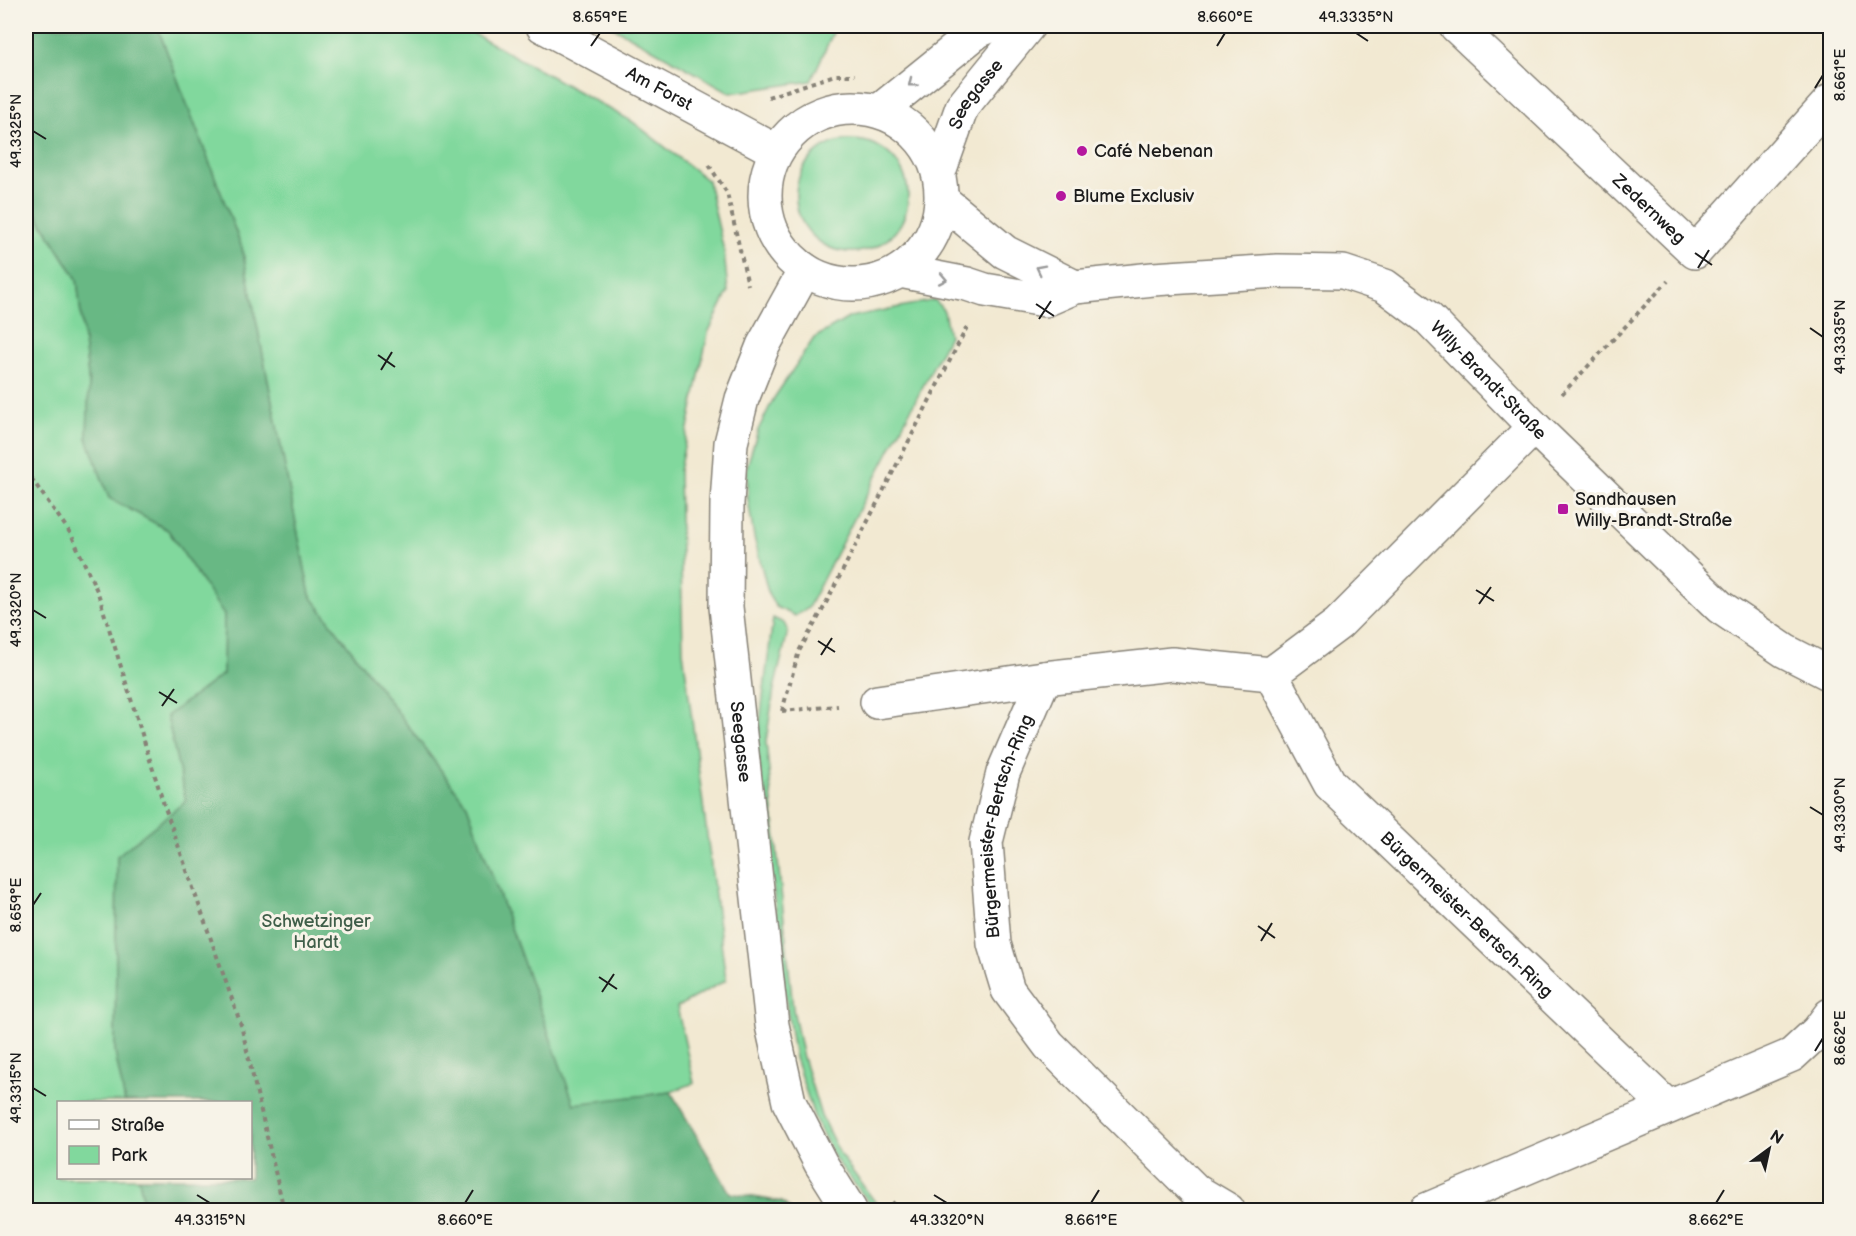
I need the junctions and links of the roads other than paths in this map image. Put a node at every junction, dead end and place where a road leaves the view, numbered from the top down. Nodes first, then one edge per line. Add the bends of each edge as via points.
1 (543, 26) edge
2 (990, 26) edge
3 (1028, 26) edge
4 (1456, 26) edge
5 (1830, 101) edge
6 (879, 111) junction
7 (776, 151) junction
8 (941, 186) junction
9 (805, 270) junction
10 (900, 271) junction
11 (1075, 287) junction
12 (1534, 428) junction
13 (1271, 674) junction
14 (1830, 674) edge
15 (1044, 678) junction
16 (877, 702) road end
17 (1830, 1015) edge
18 (1668, 1107) junction
19 (849, 1210) edge
20 (1228, 1210) edge
21 (1426, 1210) edge

1 - 7 street, Am Forst
2 -> 6 street via 978,31
3 - 8 street, Seegasse via 962,107
4 - 5 street, Zedernweg via 1695,252
6 - 7 street via 849,107 820,113 795,128
6 - 8 street via 905,123 927,145
7 - 9 street via 767,176 765,203 771,230 785,252
8 - 10 street via 936,228 922,253
11 -> 8 street via 1005,252
9 - 10 street via 828,281 853,285 877,281
9 - 19 street, Seegasse via 763,346 742,399 731,443 726,607 772,1025 789,1102
10 -> 11 street, Willy-Brandt-Straße via 1045,300
11 - 12 street, Willy-Brandt-Straße via 1278,272 1343,272 1385,286 1428,318
12 - 13 street via 1338,624
12 - 14 street, Willy-Brandt-Straße via 1720,607 1785,651
13 - 15 street via 1172,664
13 - 18 street, Bürgermeister-Bertsch-Ring via 1330,784
15 - 16 street
15 - 20 street, Bürgermeister-Bertsch-Ring via 1003,772 986,842 994,944 1008,990 1049,1045 1103,1099 1196,1191
17 - 18 street via 1792,1056
18 - 21 street

